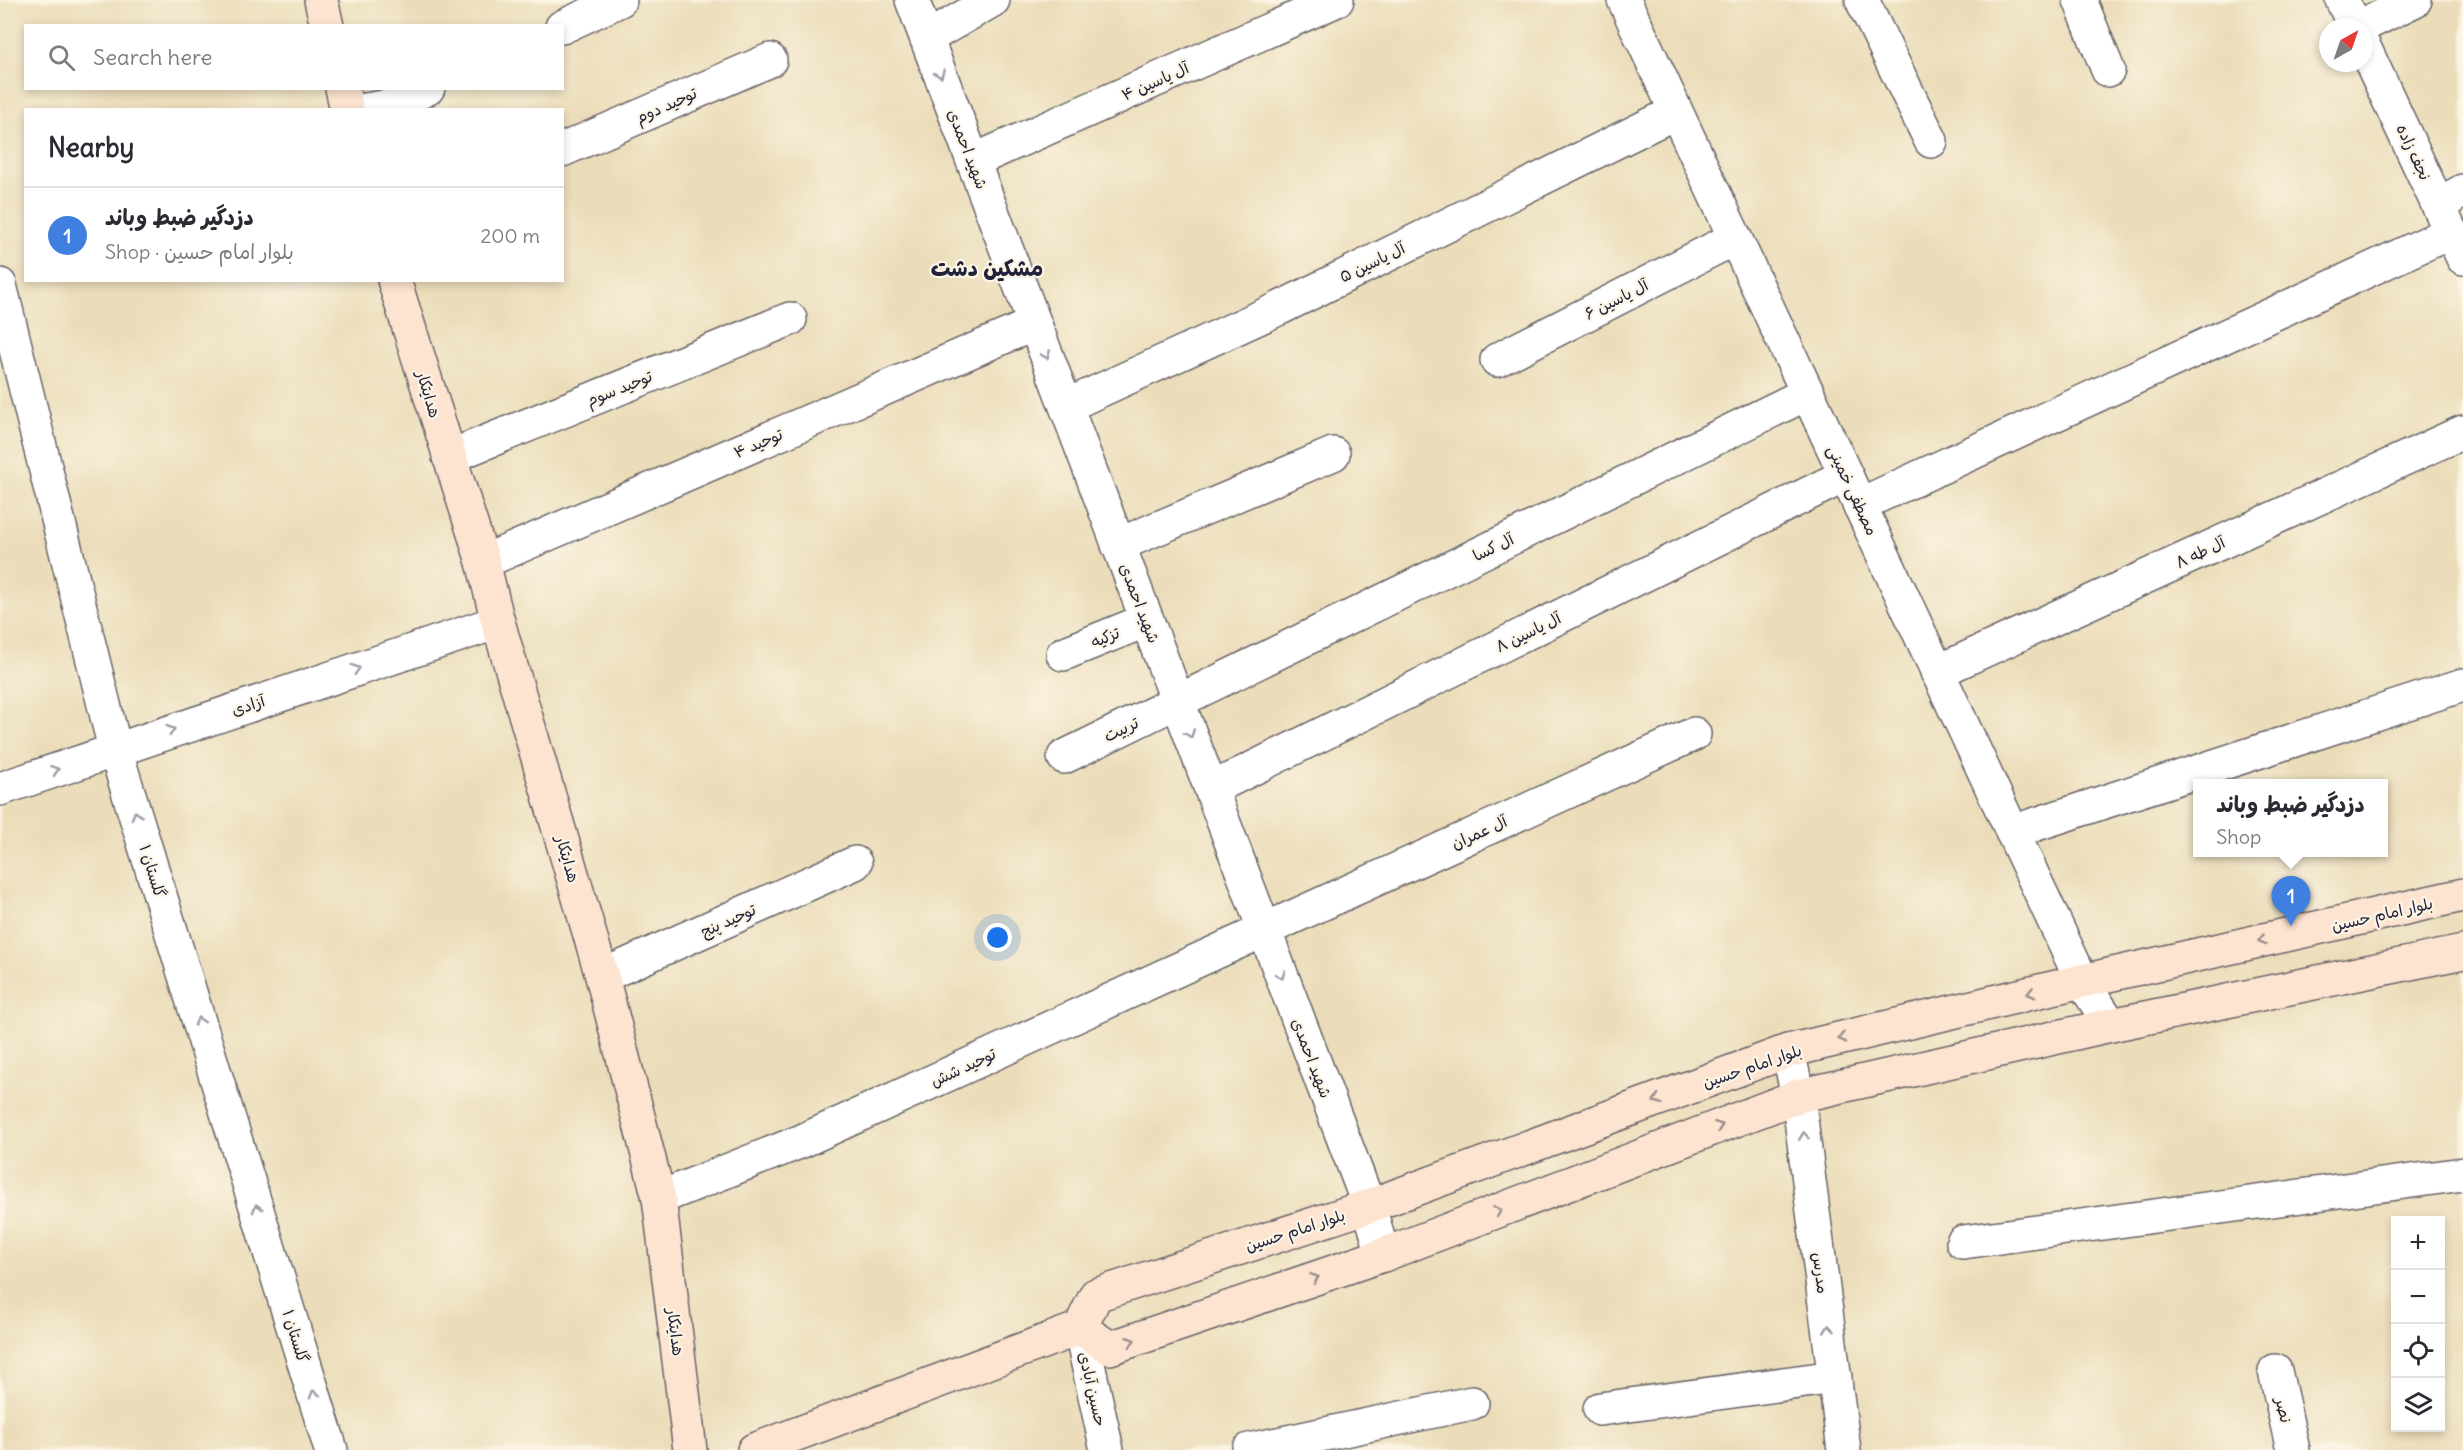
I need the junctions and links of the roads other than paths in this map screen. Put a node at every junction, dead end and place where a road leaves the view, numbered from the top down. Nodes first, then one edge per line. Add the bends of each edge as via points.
1 (321, 0) edge
2 (620, 0) edge
3 (912, 0) edge
4 (993, 0) edge
5 (1337, 0) edge
6 (1624, 0) edge
7 (1862, 0) edge
8 (2080, 0) edge
9 (2342, 0) edge
10 (2415, 0) edge
11 (2351, 18) edge
12 (2373, 21) edge
13 (327, 24) edge
14 (564, 26) edge
15 (927, 39) junction
16 (770, 60) dead end
17 (2373, 64) edge
18 (2108, 70) dead end
19 (343, 90) edge
20 (424, 90) edge
21 (347, 108) edge
22 (378, 108) edge
23 (1676, 112) junction
24 (1931, 141) dead end
25 (564, 149) edge
26 (973, 161) junction
27 (2454, 222) edge
28 (1735, 238) junction
29 (395, 282) edge
30 (0, 285) edge
31 (790, 319) dead end
32 (1034, 324) junction
33 (1497, 360) dead end
34 (1808, 393) junction
35 (1066, 406) junction
36 (2463, 432) edge
37 (1333, 454) dead end
38 (449, 457) junction
39 (1846, 474) junction
40 (1859, 505) junction
41 (1118, 545) junction
42 (483, 562) junction
43 (1147, 620) junction
44 (498, 622) junction
45 (1063, 654) dead end
46 (1937, 672) junction
47 (2463, 686) edge
48 (1178, 700) junction
49 (1694, 734) dead end
50 (115, 749) junction
51 (1064, 757) dead end
52 (0, 789) edge
53 (1211, 789) junction
54 (2012, 832) junction
55 (855, 863) dead end
56 (2463, 896) edge
57 (1264, 930) junction
58 (2463, 952) edge
59 (602, 976) junction
60 (2082, 981) junction
61 (2111, 1025) junction
62 (1788, 1051) junction
63 (1798, 1096) junction
64 (2463, 1174) edge
65 (659, 1198) junction
66 (1369, 1206) junction
67 (1964, 1242) dead end
68 (1383, 1255) junction
69 (1080, 1328) junction
70 (2275, 1371) dead end
71 (1835, 1377) junction
72 (1472, 1403) dead end
73 (1600, 1409) dead end
74 (331, 1450) edge
75 (690, 1450) edge
76 (754, 1450) edge
77 (1107, 1450) edge
78 (1249, 1450) edge
79 (1844, 1450) edge
80 (2293, 1450) edge

1 - 13 main road
2 - 14 street
3 - 15 street, شهید احمدی
4 - 15 street
5 - 26 street, آل یاسین ۴
6 - 23 street, مصطفی خمینی
7 - 24 street
8 - 18 street
9 - 11 street
10 - 12 street
15 -> 26 street, شهید احمدی
16 - 25 street, توحید دوم
17 - 27 street, نجف زاده
19 - 21 main road
20 - 22 street
23 - 28 street, مصطفی خمینی
23 - 35 street, آل یاسین ۵ via 1280,308
26 - 32 street, شهید احمدی
27 - 40 street
28 - 33 street, آل یاسین ۶
28 - 34 street, مصطفی خمینی
29 - 38 main road, هدایتکار
30 - 50 street, گلستان ۱
31 - 38 street, توحید سوم
32 -> 35 street, شهید احمدی
32 - 42 street, توحید ۴
34 - 39 street, مصطفی خمینی
34 - 48 street, آل کسا
35 - 41 street, شهید احمدی
36 - 46 street, آل طه ۸
37 - 41 street
38 - 42 main road, هدایتکار
39 - 40 street, مصطفی خمینی
39 - 53 street, آل یاسین ۸
40 - 46 street, مصطفی خمینی
41 - 43 street, شهید احمدی
42 - 44 main road, هدایتکار
43 - 45 street, تزکیه
43 - 48 street, شهید احمدی
50 -> 44 street, آزادی
44 - 59 main road, هدایتکار
46 - 54 street, مصطفی خمینی
47 - 54 street
48 - 51 street, تربیت
48 -> 53 street, شهید احمدی
49 - 57 street, آل عمران
52 -> 50 street, آزادی
74 -> 50 street, گلستان ۱
53 - 57 street, شهید احمدی
54 - 60 street, مصطفی خمینی
55 - 59 street, توحید پنج
56 -> 60 main road, بلوار امام حسین
57 - 65 street, توحید شش via 802,1141
57 -> 66 street, شهید احمدی
58 - 61 main road
59 - 65 main road, هدایتکار
60 - 61 street, مصطفی خمینی
60 -> 62 main road, بلوار امام حسین
61 - 63 main road
62 - 63 street, مدرس
62 -> 66 main road, بلوار امام حسین
68 -> 63 main road
71 -> 63 street, مدرس
64 - 67 street
65 - 75 main road, هدایتکار
66 - 68 street, شهید احمدی
66 - 69 main road, بلوار امام حسین via 1096,1296
69 -> 68 main road via 1110,1348
69 - 76 main road
69 - 77 street, حسین آبادی
70 - 80 street, نصر
71 - 73 street
71 - 79 street, مدرس
72 - 78 street

